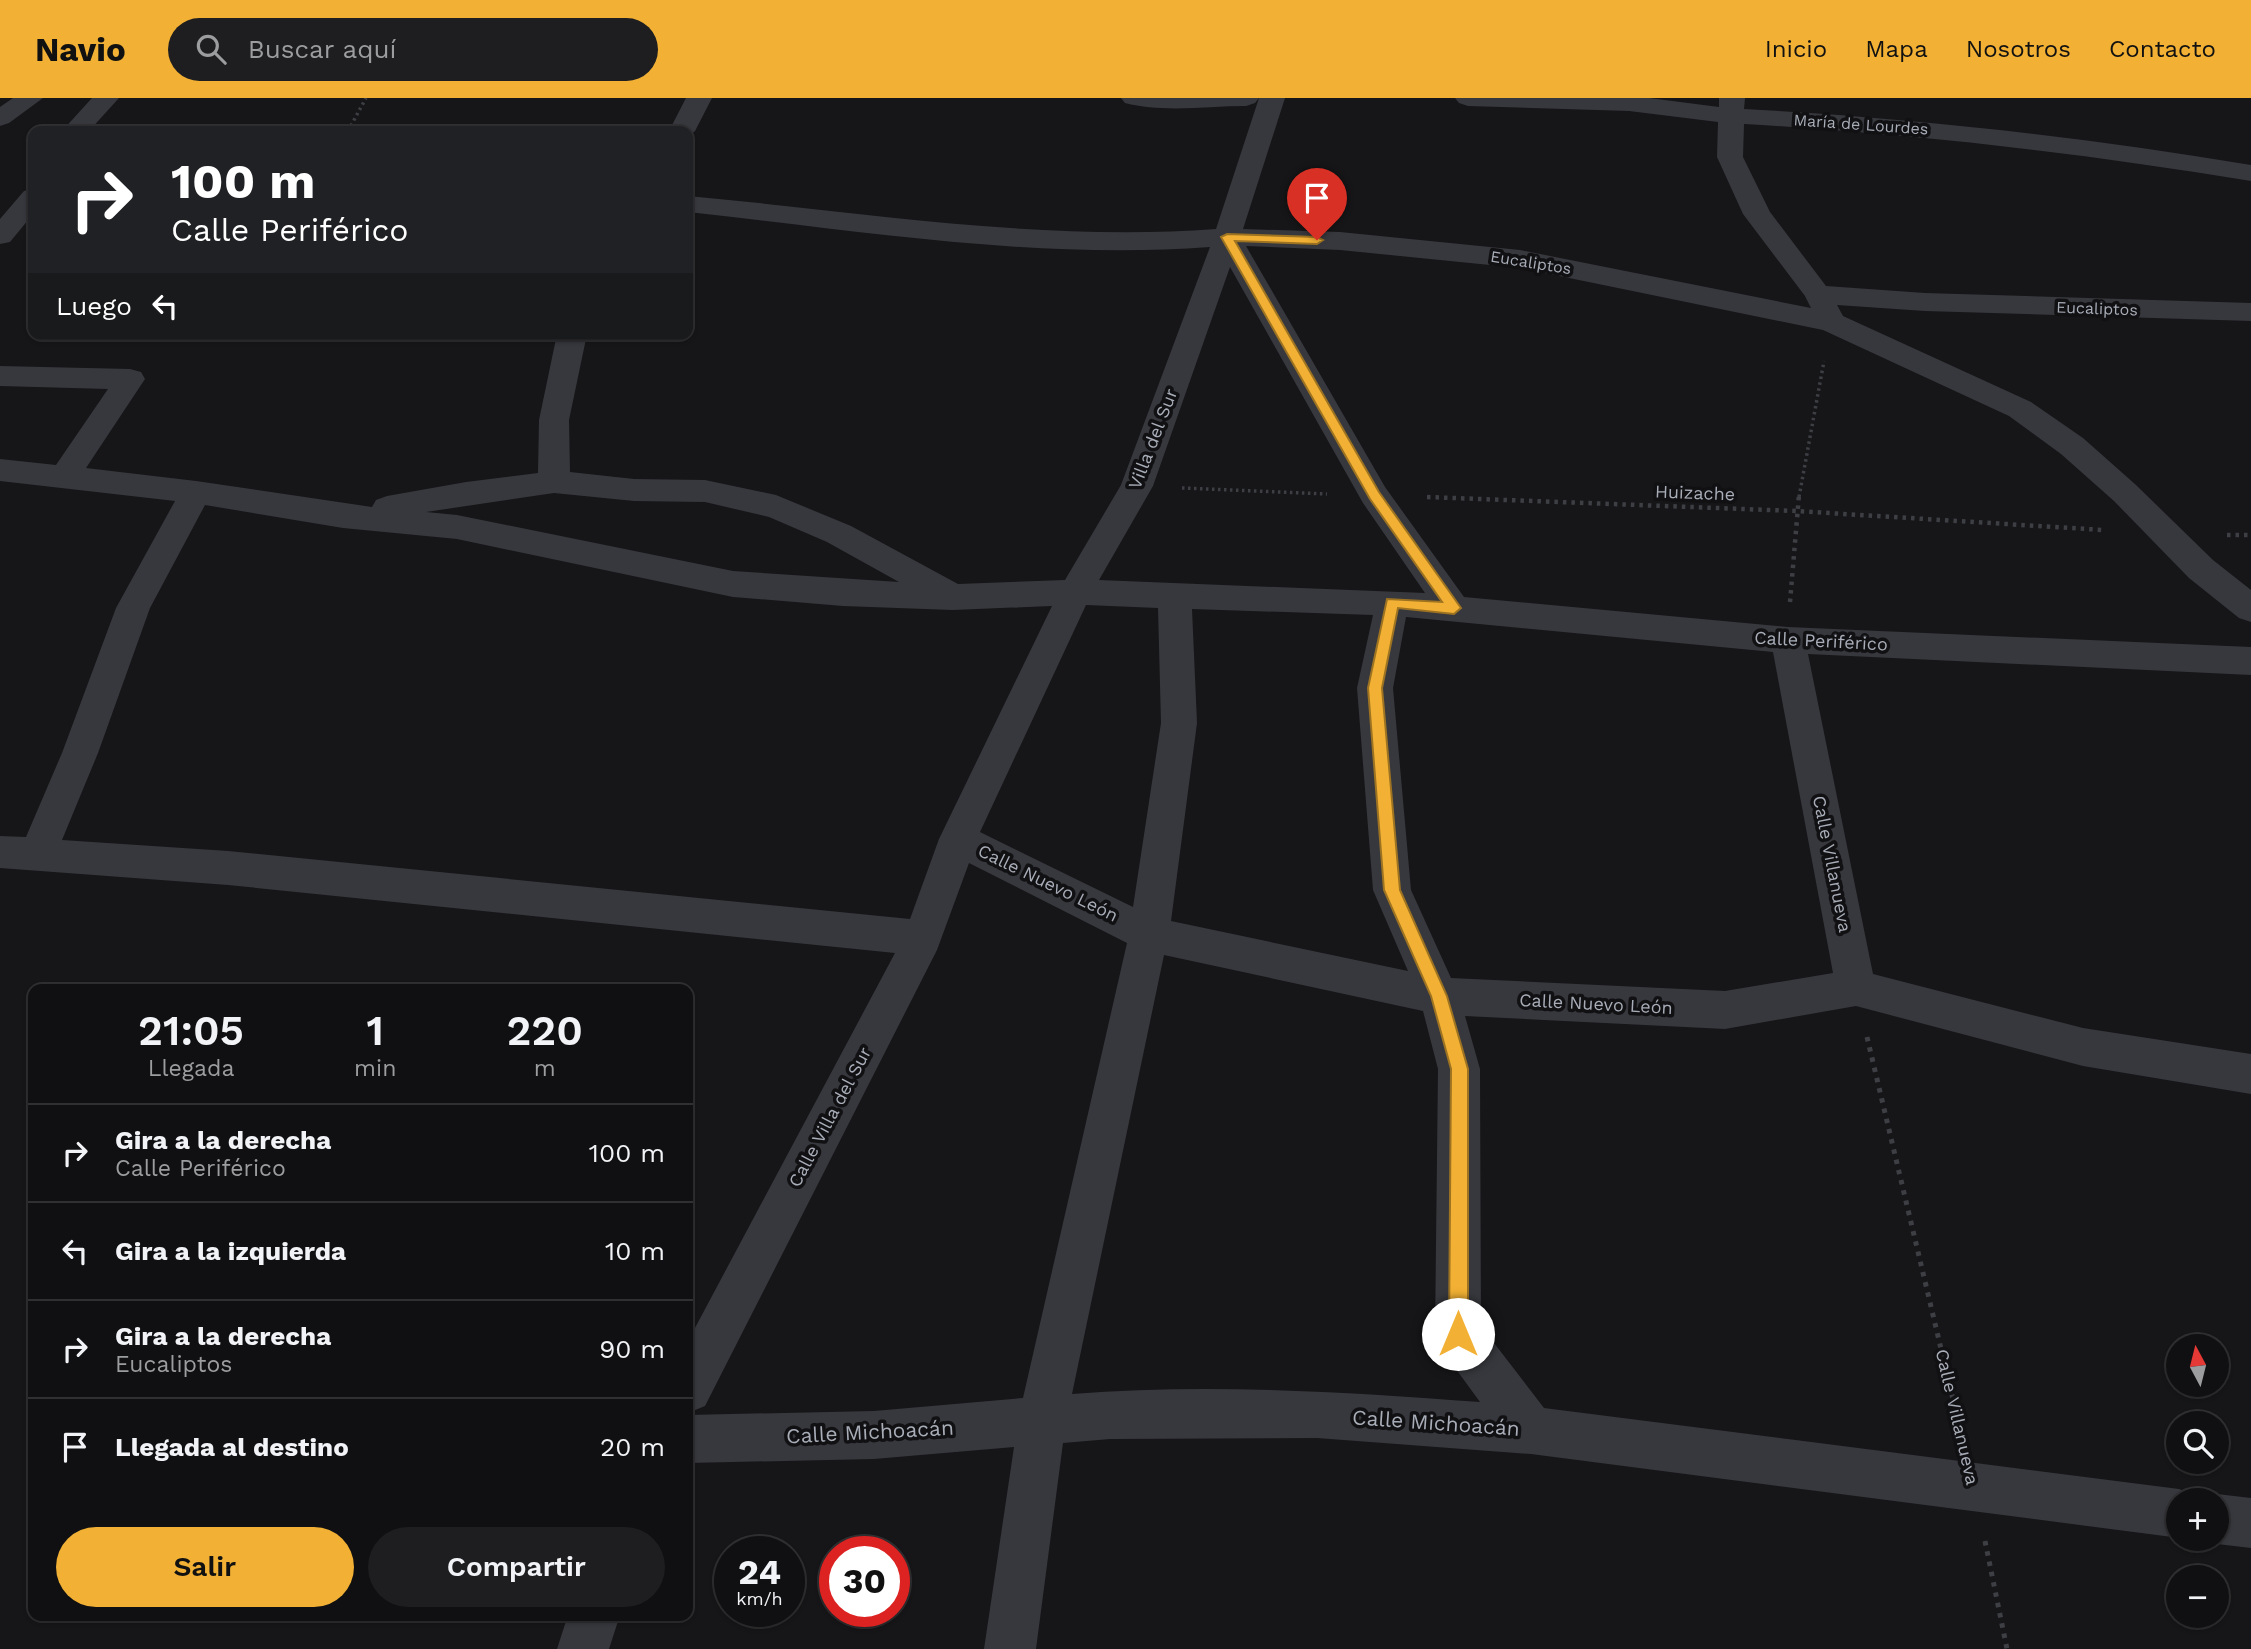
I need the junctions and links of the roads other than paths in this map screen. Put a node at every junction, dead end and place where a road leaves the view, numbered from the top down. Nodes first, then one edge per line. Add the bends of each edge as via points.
1 (30, 98) edge
2 (106, 98) edge
3 (699, 98) edge
4 (1134, 98) edge
5 (1247, 98) edge
6 (1272, 98) edge
7 (1468, 98) edge
8 (1628, 101) edge
9 (1732, 107) edge
10 (0, 118) edge
11 (80, 126) edge
12 (685, 126) edge
13 (2251, 173) edge
14 (28, 203) edge
15 (693, 205) edge
16 (0, 236) edge
17 (1227, 237) junction
18 (1818, 294) junction
19 (2251, 312) edge
20 (1831, 322) junction
21 (571, 340) edge
22 (0, 376) edge
23 (0, 470) edge
24 (64, 477) junction
25 (554, 482) junction
26 (196, 492) junction
27 (343, 516) junction
28 (1075, 592) junction
29 (1175, 594) junction
30 (953, 597) junction
31 (1392, 603) junction
32 (1454, 608) junction
33 (2251, 609) edge
34 (1787, 640) junction
35 (2251, 661) edge
36 (958, 839) junction
37 (0, 852) edge
38 (38, 853) junction
39 (1149, 934) junction
40 (923, 938) junction
41 (1856, 988) junction
42 (1439, 996) junction
43 (2251, 1074) edge
44 (693, 1379) edge
45 (1042, 1421) junction
46 (1531, 1430) junction
47 (693, 1439) edge
48 (2166, 1512) edge
49 (2229, 1520) edge
50 (2251, 1523) edge
51 (592, 1621) edge
52 (583, 1649) edge
53 (1010, 1649) edge

1 - 10 street
2 - 11 street
3 - 12 street
4 - 5 street
6 - 17 street, Villa del Sur
7 - 8 street, María de Lourdes
8 - 9 street, María de Lourdes
9 - 13 street, María de Lourdes via 1990,135
9 - 18 street via 1730,157 1757,214
14 - 16 street
15 - 17 street, Eucaliptos via 989,237 1147,242
17 - 20 street, Eucaliptos via 1340,241 1520,259
17 - 28 street, Villa del Sur via 1137,486
17 - 32 street via 1374,495
18 - 19 street, Eucaliptos via 1925,302
18 - 20 street
20 - 33 street, Eucaliptos via 2020,409 2072,446 2200,569
21 - 25 street via 554,420
22 - 24 street via 130,379
23 - 24 street, Calle Periférico
24 - 26 street, Calle Periférico
25 - 27 street
25 - 30 street via 705,491 776,507 839,534
26 - 27 street, Calle Periférico
26 - 38 street via 133,608
27 - 30 street, Calle Periférico via 457,527 733,584
28 - 29 street, Calle Periférico
28 - 30 street, Calle Periférico
28 - 36 street, Villa del Sur
29 - 31 street, Calle Periférico
29 - 39 street via 1179,723
31 - 32 street, Calle Periférico
31 - 42 street via 1375,688 1392,890
32 - 34 street, Calle Periférico
34 - 35 street, Calle Periférico
34 - 41 street, Calle Villanueva
36 - 39 street, Calle Nuevo León
36 - 40 street, Calle Villa del Sur
37 - 38 street
38 - 40 street via 255,870
39 - 42 street, Calle Nuevo León
39 - 45 street
40 - 44 street, Calle Villa del Sur
41 - 42 street, Calle Nuevo León via 1725,1010
41 - 43 street, Calle Nuevo León via 2083,1047
42 - 46 street via 1460,1069 1458,1334
45 - 46 street, Calle Michoacán via 1111,1415 1317,1413
45 - 47 street, Calle Michoacán via 874,1435
45 - 53 street
46 - 48 street, Calle Michoacán
49 - 50 street
51 - 52 street

